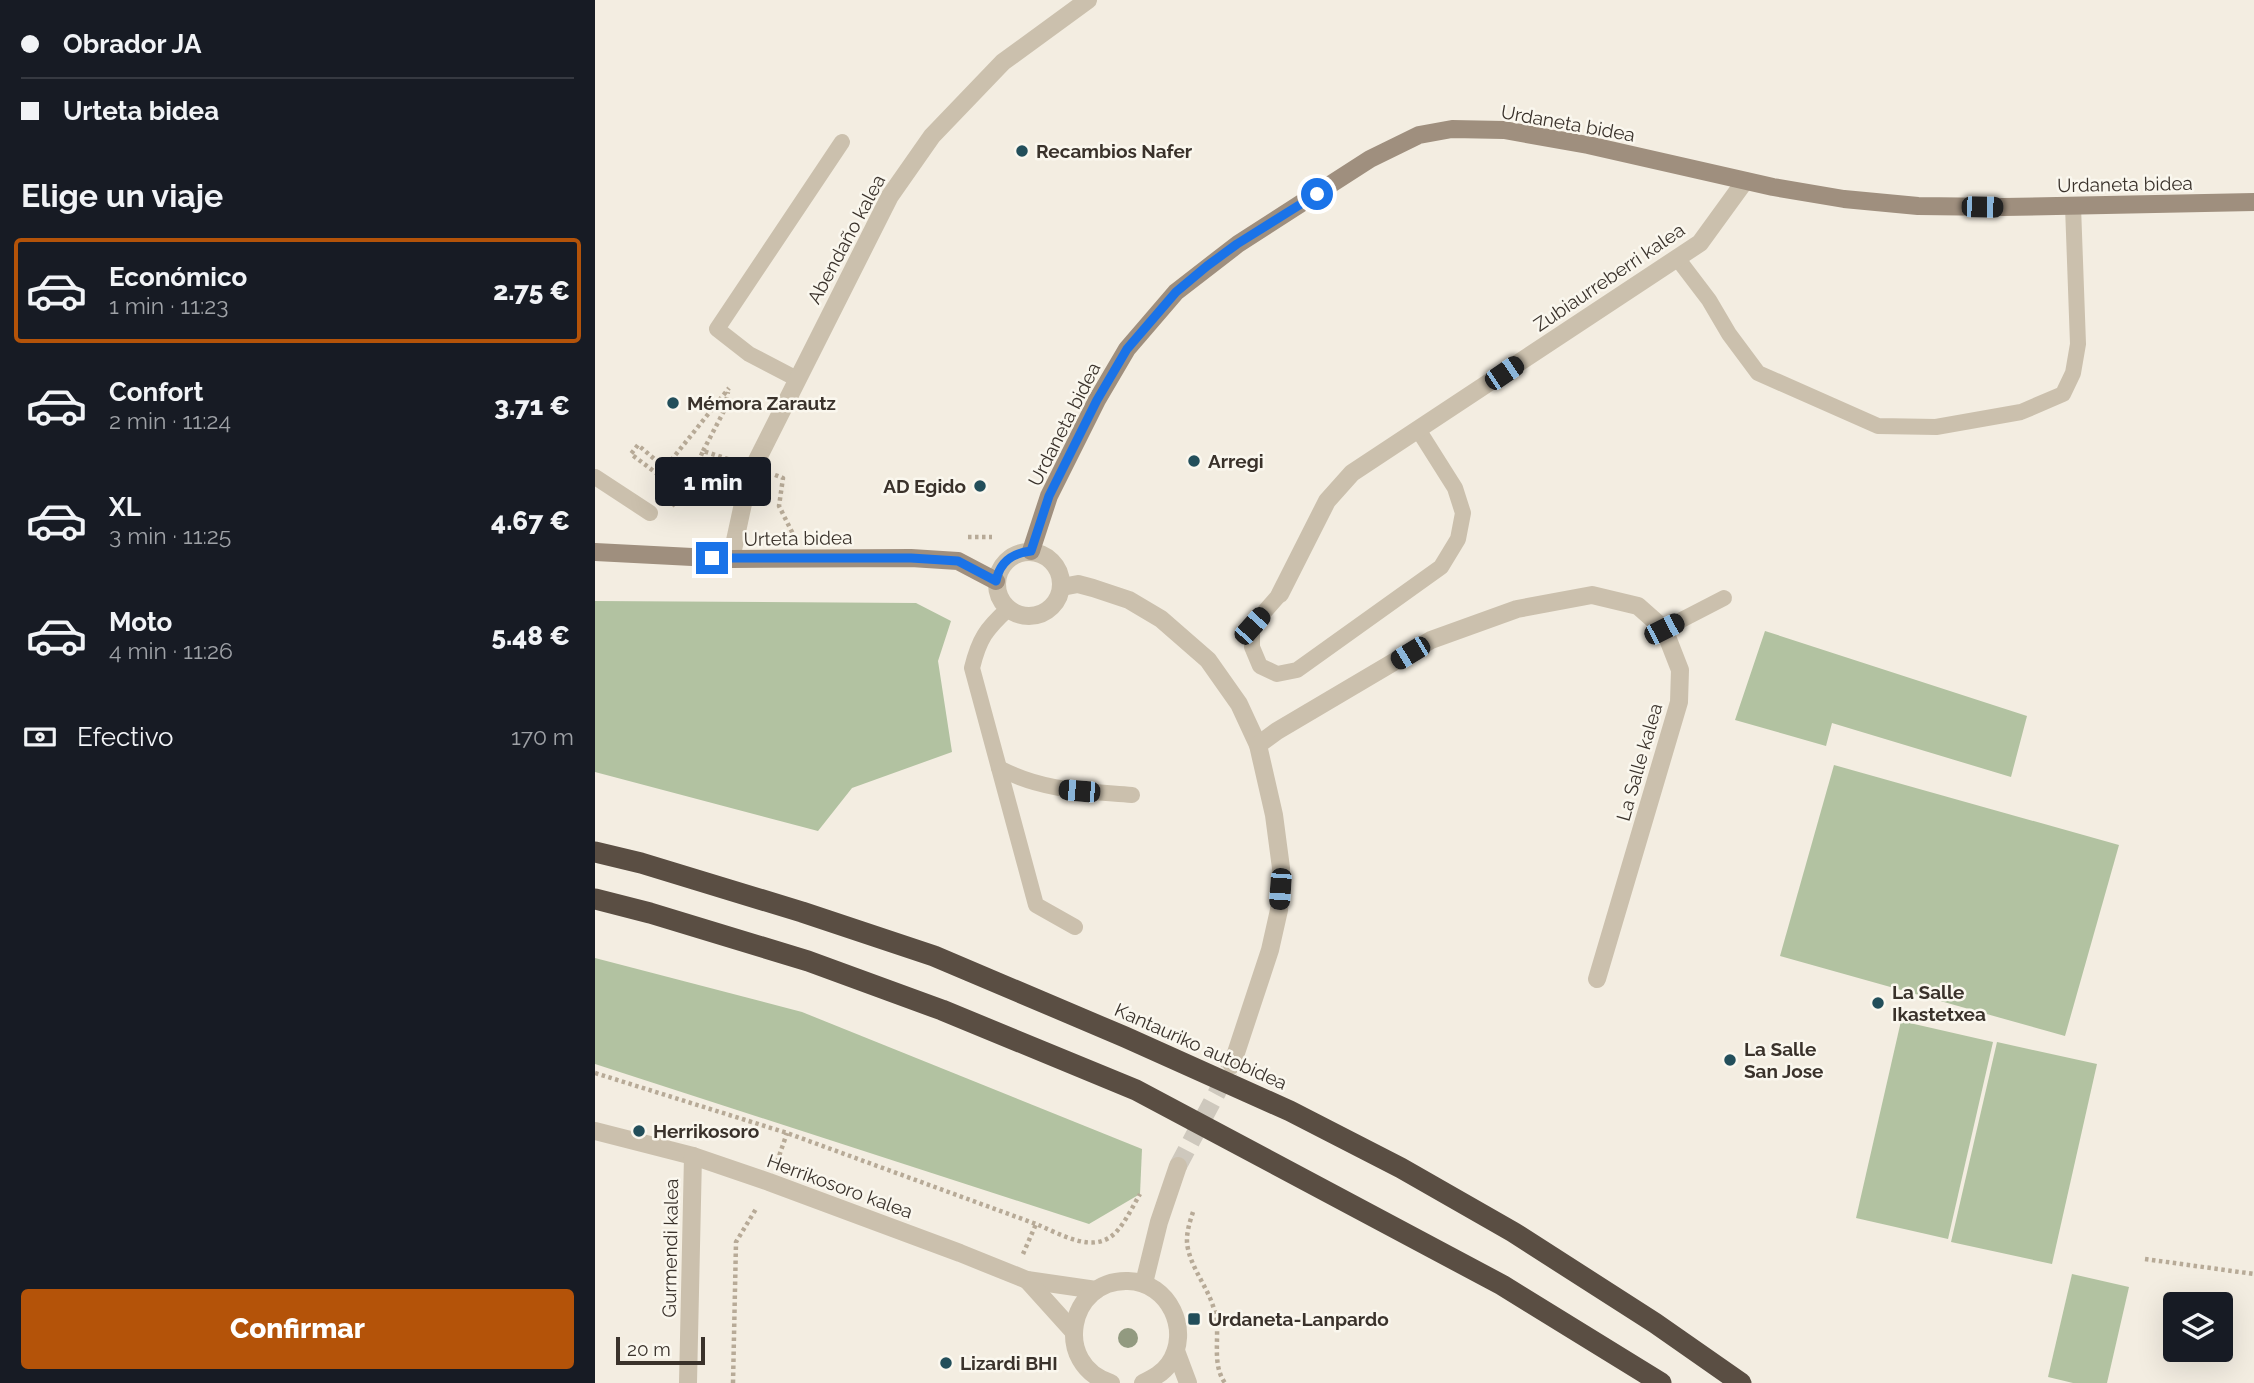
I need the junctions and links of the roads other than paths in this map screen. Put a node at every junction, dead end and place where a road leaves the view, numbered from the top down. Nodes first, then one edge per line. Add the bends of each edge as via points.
1 (1088, 0) edge
2 (842, 142) dead end
3 (1745, 181) junction
4 (2254, 202) edge
5 (2073, 206) junction
6 (1677, 258) junction
7 (797, 379) junction
8 (1419, 431) junction
9 (595, 477) edge
10 (650, 513) road end
11 (1031, 551) junction
12 (595, 552) edge
13 (731, 559) junction
14 (996, 581) junction
15 (1062, 587) junction
16 (1280, 594) joint
17 (1724, 598) dead end
18 (1008, 609) junction
19 (1664, 629) junction
20 (1258, 745) junction
21 (999, 768) junction
22 (1132, 796) dead end
23 (595, 852) edge
24 (595, 899) edge
25 (1075, 927) dead end
26 (1597, 979) dead end
27 (1232, 1065) tunnel mouth
28 (595, 1131) edge
29 (693, 1156) junction
30 (1178, 1166) tunnel mouth
31 (1027, 1280) junction
32 (1144, 1283) junction
33 (1096, 1290) junction
34 (1073, 1331) junction
35 (1176, 1351) junction
36 (1090, 1377) edge
37 (688, 1383) edge
38 (1111, 1383) edge
39 (1143, 1383) edge
40 (1188, 1383) edge
41 (1661, 1383) edge
42 (1741, 1383) edge

1 - 7 street, Abendaño kalea via 1003,62 932,136 890,196
2 - 7 lane via 717,329 749,354
3 - 5 street, Urdaneta bidea via 1918,206
3 - 6 street, Zubiaurreberri kalea via 1700,243
3 - 11 street, Urdaneta bidea via 1504,130 1452,129 1419,135 1370,159 1207,266 1149,322 1097,400 1049,496
4 - 5 street, Urdaneta bidea
5 - 6 lane via 2078,344 2073,373 2063,394 2021,412 1936,427 1878,426 1758,373
6 - 8 street, Zubiaurreberri kalea
7 - 13 street, Abendaño kalea via 749,476
8 - 16 street, Zubiaurreberri kalea via 1352,473 1327,501
8 - 16 lane via 1455,488 1463,513 1458,539 1441,567 1297,670 1276,674 1260,667 1252,647 1252,626
9 - 10 lane
11 - 14 street via 1011,556
11 - 15 street via 1055,564
12 - 13 street, Urteta bidea
13 - 14 street, Urteta bidea via 958,561
14 - 18 street via 997,593
15 - 18 street via 1045,613 1017,615
15 - 20 street via 1078,584 1093,588 1129,600 1160,619 1208,660 1239,704
17 - 19 lane
18 - 21 lane via 981,639 972,668
19 - 20 street, La Salle kalea via 1638,606 1592,594 1517,609 1431,640
19 - 26 street, La Salle kalea via 1680,670 1679,702
20 - 27 street via 1278,841 1279,909 1271,950
21 - 22 lane via 1053,789
21 - 25 lane via 1036,905
23 - 42 highway, Kantauriko autobidea via 934,956 1290,1111 1513,1232
24 - 41 highway via 808,961 1136,1090 1502,1285
28 - 29 street, Herrikosoro kalea
29 - 31 street, Herrikosoro kalea
29 - 37 street, Gurmendi kalea
30 - 32 street
31 - 33 street, Herrikosoro kalea
31 - 34 street, Herrikosoro kalea
32 - 33 street via 1110,1283
32 - 35 street via 1170,1304 1178,1327
33 - 34 street via 1076,1315
34 - 36 street
35 - 39 street via 1168,1365
35 - 40 street
36 - 38 street

